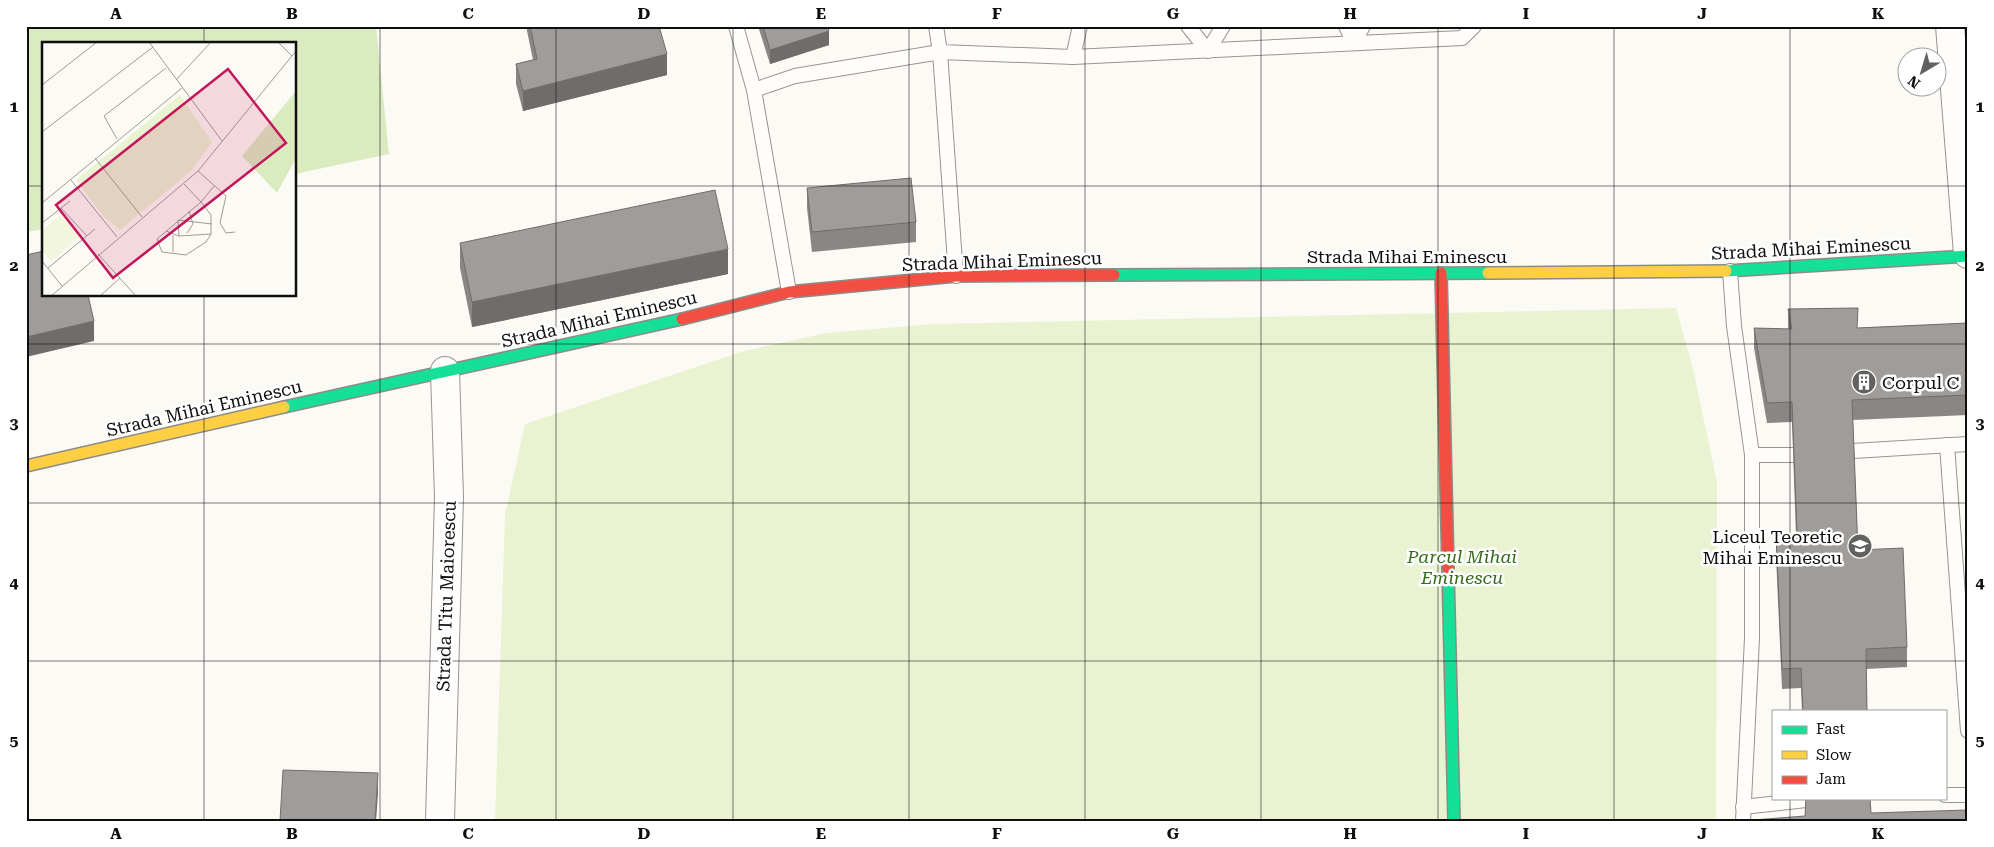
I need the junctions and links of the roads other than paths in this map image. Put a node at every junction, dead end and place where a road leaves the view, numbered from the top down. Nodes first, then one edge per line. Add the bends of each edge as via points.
1 (736, 26) edge
2 (936, 26) edge
3 (1080, 26) edge
4 (1188, 26) edge
5 (1223, 26) edge
6 (1346, 26) edge
7 (1363, 26) edge
8 (1474, 26) edge
9 (1950, 26) edge
10 (1354, 43) junction
11 (1208, 51) junction
12 (940, 52) junction
13 (1074, 57) junction
14 (754, 90) junction
15 (1968, 255) edge
16 (1730, 271) junction
17 (1441, 273) junction
18 (956, 276) junction
19 (789, 292) junction
20 (445, 371) junction
21 (1968, 444) edge
22 (1947, 445) junction
23 (1853, 451) edge
24 (1752, 455) junction
25 (1793, 455) edge
26 (26, 466) edge
27 (1968, 731) edge
28 (1946, 795) edge
29 (1968, 795) edge
30 (1806, 800) edge
31 (1743, 814) edge
32 (440, 821) edge
33 (1454, 821) edge

1 - 14 lane
2 - 12 lane
3 - 13 lane
4 - 11 lane
5 - 11 lane
6 - 10 lane
7 - 10 lane
8 - 10 lane via 1462,38
9 - 15 street
10 - 11 lane
11 - 13 lane
12 - 13 lane
12 - 14 lane via 795,76
12 - 18 lane
14 - 19 lane
15 - 16 main road, Strada Mihai Eminescu
16 - 17 main road, Strada Mihai Eminescu
16 - 24 lane via 1734,326
17 - 18 main road, Strada Mihai Eminescu
17 - 33 main road
18 - 19 main road, Strada Mihai Eminescu
19 - 20 main road, Strada Mihai Eminescu via 662,324
20 - 26 main road, Strada Mihai Eminescu
20 - 32 street, Strada Titu Maiorescu via 449,497
21 - 22 lane
22 - 23 lane
22 - 27 lane
24 - 25 lane
24 - 31 lane via 1752,638
28 - 29 lane
30 - 31 lane

